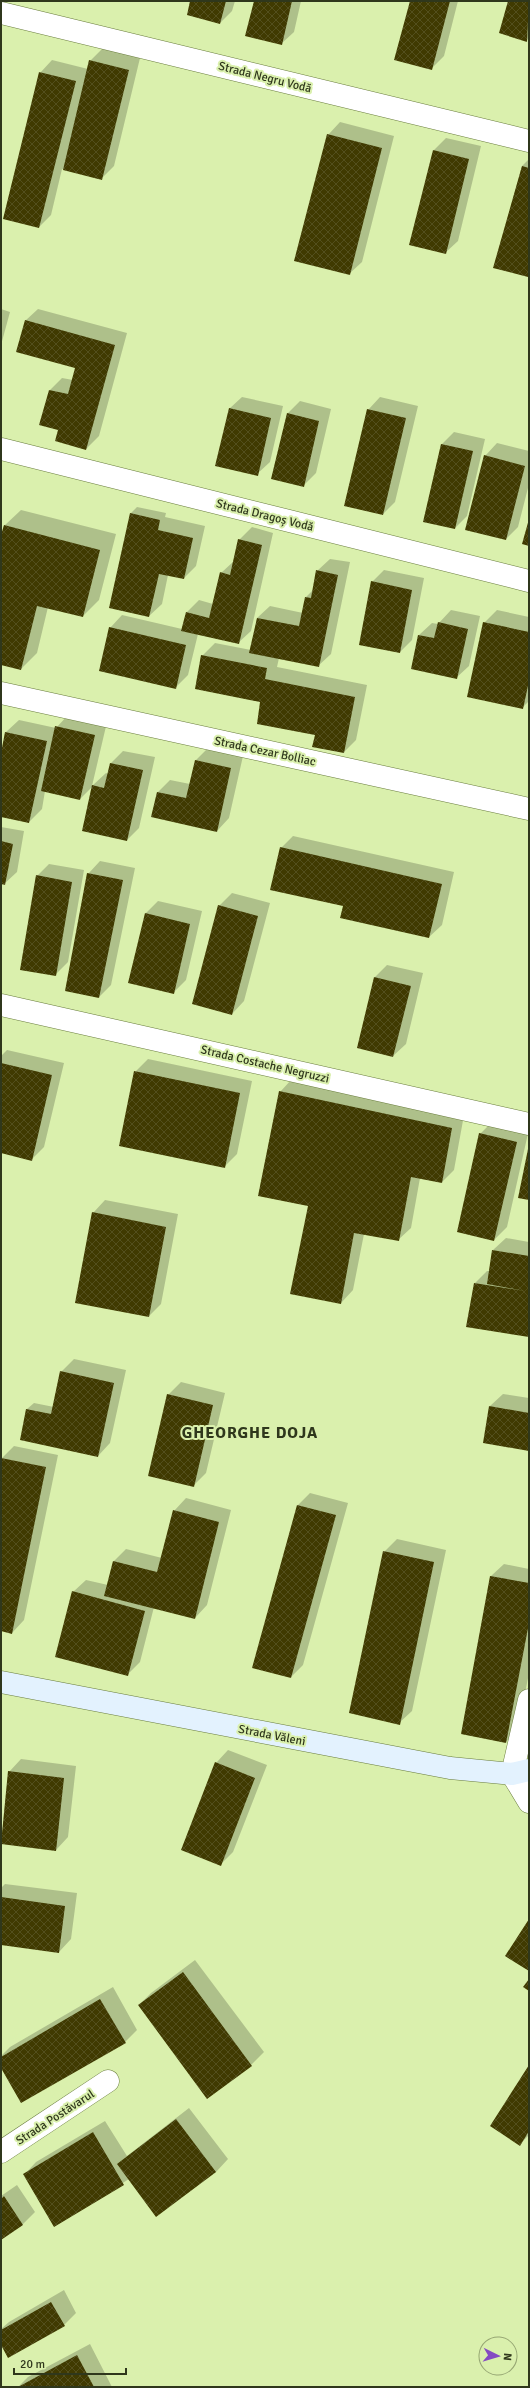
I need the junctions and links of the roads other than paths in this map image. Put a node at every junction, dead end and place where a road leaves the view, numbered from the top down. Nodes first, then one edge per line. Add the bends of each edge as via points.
1 (1, 13) edge
2 (529, 141) edge
3 (1, 450) edge
4 (529, 581) edge
5 (1, 694) edge
6 (529, 809) edge
7 (1, 1005) edge
8 (529, 1124) edge
9 (1, 1682) edge
10 (529, 1700) edge
11 (521, 1772) edge
12 (529, 1802) edge
13 (108, 2082) dead end
14 (1, 2152) edge

1 - 2 street, Strada Negru Vodă
3 - 4 street, Strada Dragoș Vodă
5 - 6 street, Strada Cezar Bolliac
7 - 8 street, Strada Costache Negruzzi
9 - 11 main road, Strada Văleni via 398,1759 450,1768
10 - 11 street
11 - 12 street
13 - 14 street, Strada Postăvarul

